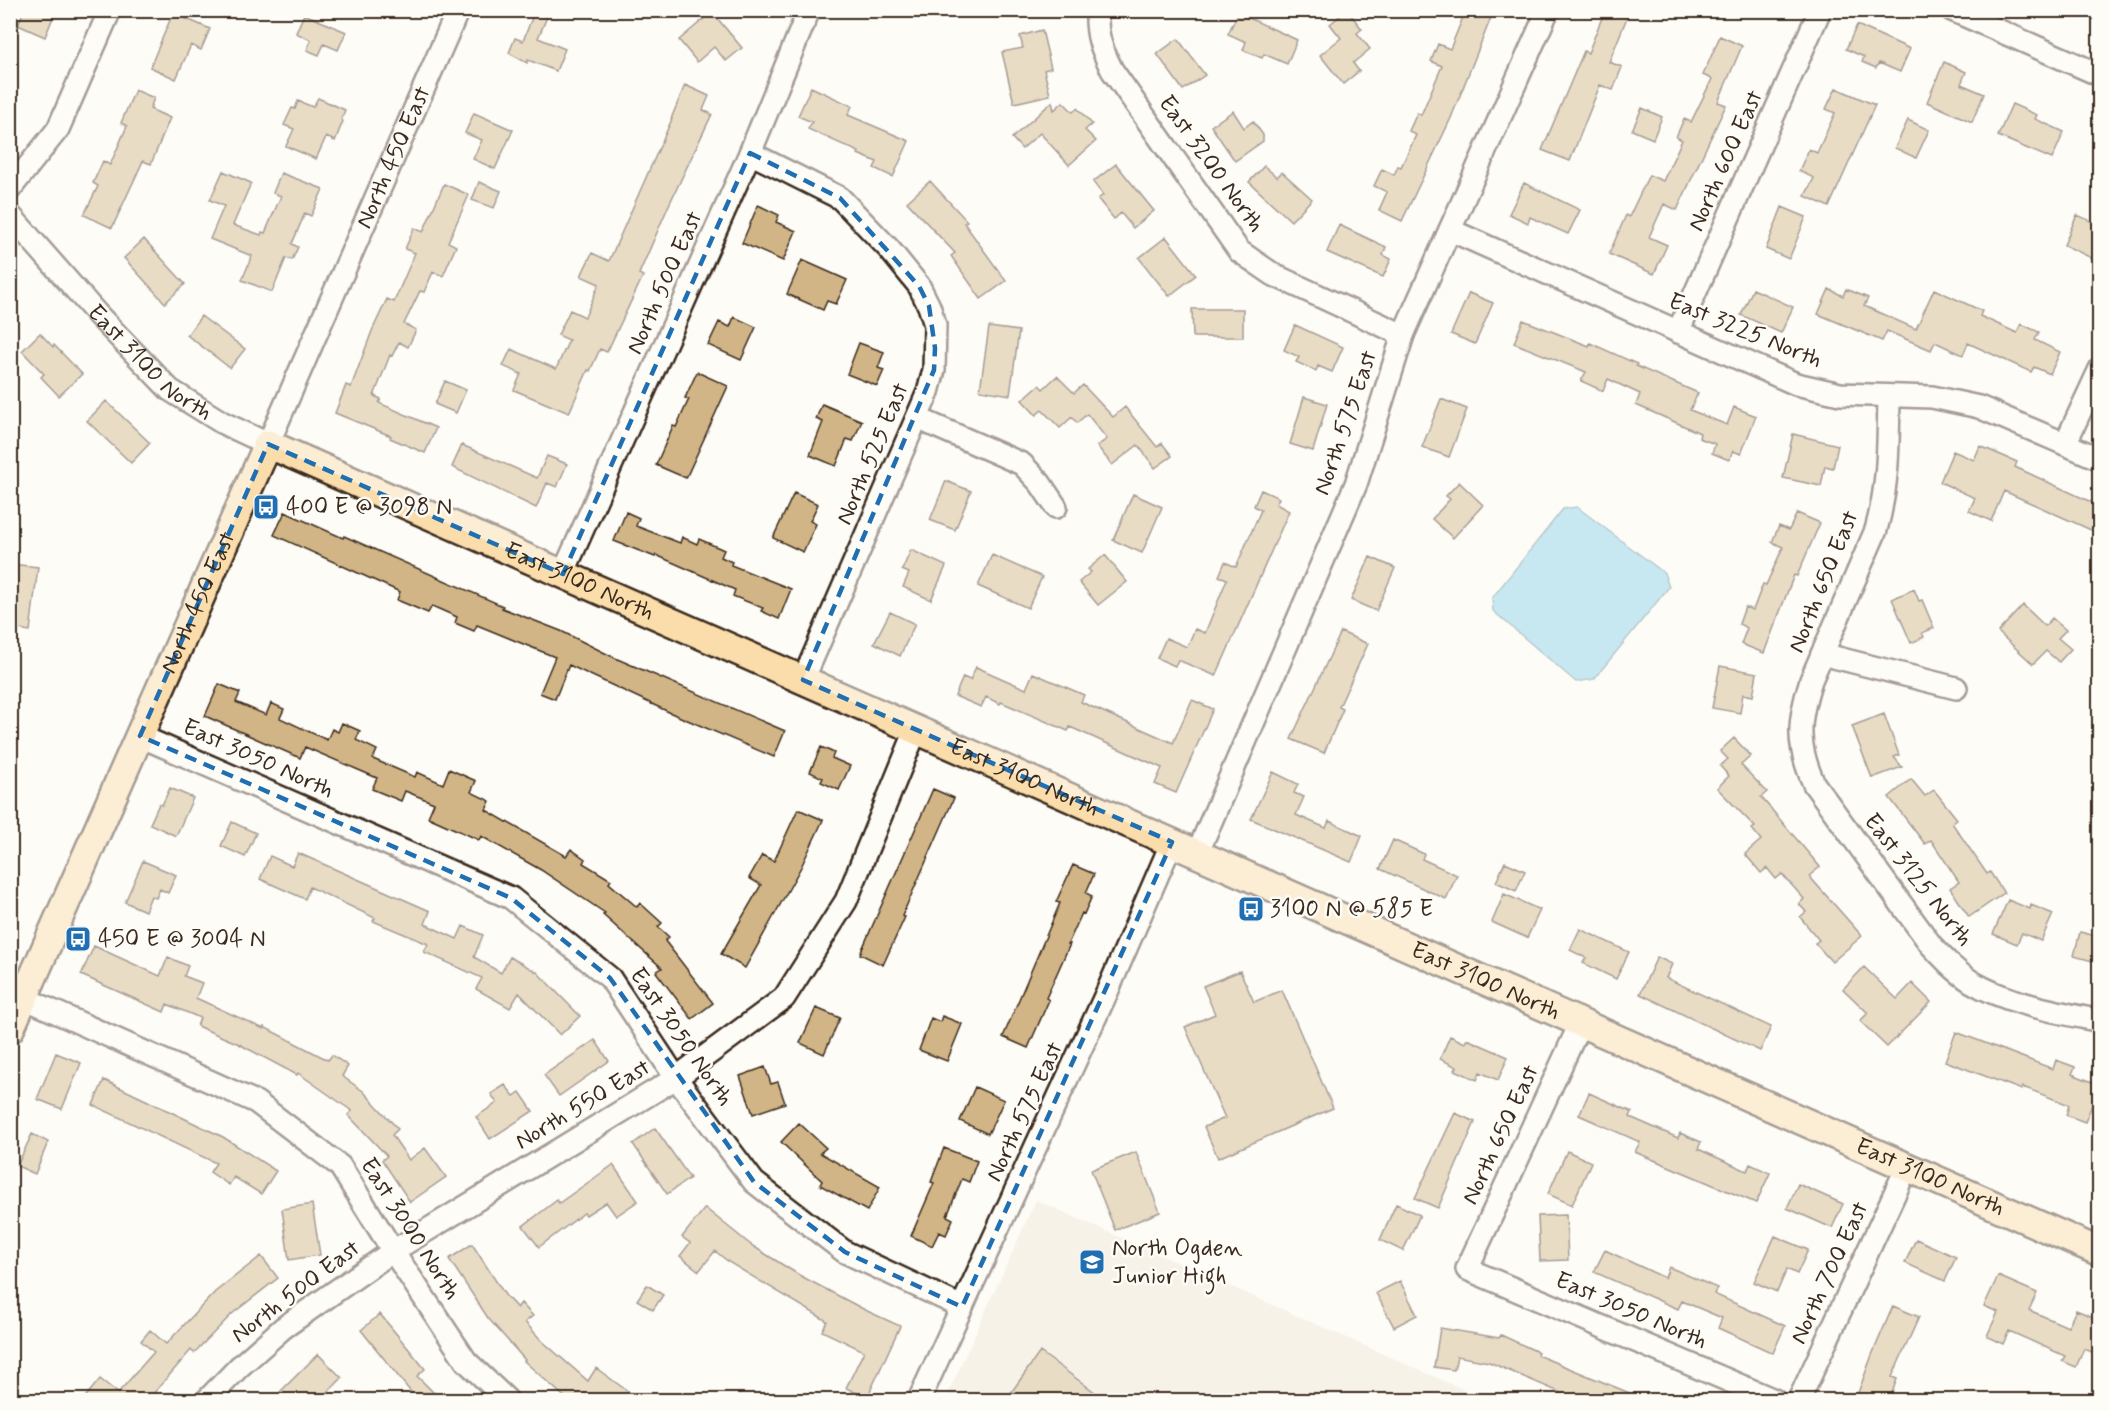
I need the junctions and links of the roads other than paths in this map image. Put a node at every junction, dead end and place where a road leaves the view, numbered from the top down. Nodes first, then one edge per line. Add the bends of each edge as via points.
1 (110, 10) edge
2 (458, 10) edge
3 (809, 10) edge
4 (1097, 10) edge
5 (1548, 10) edge
6 (1820, 10) edge
7 (1952, 10) edge
8 (2100, 75) edge
9 (750, 153) junction
10 (10, 189) edge
11 (10, 215) edge
12 (1450, 230) junction
13 (1678, 332) junction
14 (1402, 335) junction
15 (2100, 369) edge
16 (1889, 396) junction
17 (917, 418) junction
18 (268, 444) junction
19 (2065, 444) junction
20 (2100, 459) edge
21 (1056, 507) dead end
22 (563, 574) junction
23 (1822, 654) junction
24 (803, 680) junction
25 (1956, 688) dead end
26 (916, 730) junction
27 (140, 736) junction
28 (1814, 784) joint
29 (1172, 842) junction
30 (1197, 854) junction
31 (24, 998) junction
32 (2100, 1021) edge
33 (1581, 1022) junction
34 (10, 1029) edge
35 (676, 1078) junction
36 (1907, 1167) junction
37 (393, 1251) junction
38 (2100, 1252) edge
39 (1467, 1269) joint
40 (962, 1307) junction
41 (207, 1401) edge
42 (507, 1401) edge
43 (919, 1401) edge
44 (1774, 1401) edge
45 (1799, 1401) edge

1 - 10 street via 58,129
2 - 18 street, North 450 East
3 - 9 street, North 500 East
4 - 14 street, East 3200 North via 1099,44 1112,70 1239,251 1274,275
5 - 12 street, North 575 East
6 - 13 street, North 600 East
7 - 8 street
9 - 17 street, North 525 East via 840,198 919,286 935,325 934,370
9 - 22 street, North 500 East
11 - 18 street, East 3100 North via 170,390 223,423
12 - 13 street, East 3225 North
12 - 14 street, North 575 East
13 - 16 street, East 3225 North via 1796,384 1840,394
14 - 30 street, North 575 East via 1356,484
15 - 19 street
16 - 19 street, East 3225 North via 1932,397 1979,407
16 - 23 street, North 650 East via 1888,477 1883,505
17 - 21 street via 1022,464
17 - 24 street, North 525 East
18 - 22 main road, East 3100 North
18 - 27 main road, North 450 East
19 - 20 street, East 3225 North
22 - 24 main road, East 3100 North
23 - 25 street
23 - 28 street, North 650 East via 1800,722 1800,741
24 - 26 main road, East 3100 North
26 - 29 main road, East 3100 North
26 - 35 street, North 550 East via 846,901 784,998
27 - 31 main road, North 450 East
27 - 35 street, East 3050 North via 511,898 610,978
28 - 32 street, East 3125 North via 1930,945 1953,968 1974,983 2041,1009
29 - 30 main road, East 3100 North
29 - 40 street, North 575 East
30 - 33 main road, East 3100 North
31 - 34 main road, North 450 East
31 - 37 street, East 3000 North via 256,1102 340,1166
33 - 36 main road, East 3100 North
33 - 39 street, North 650 East
35 - 37 street, North 550 East
35 - 40 street, East 3050 North via 754,1182 845,1252
36 - 38 main road, East 3100 North
36 - 45 street, North 700 East
37 - 41 street, North 500 East via 283,1328
37 - 42 street, East 3000 North via 466,1361
39 - 44 street, East 3050 North
40 - 43 street, North 575 East

